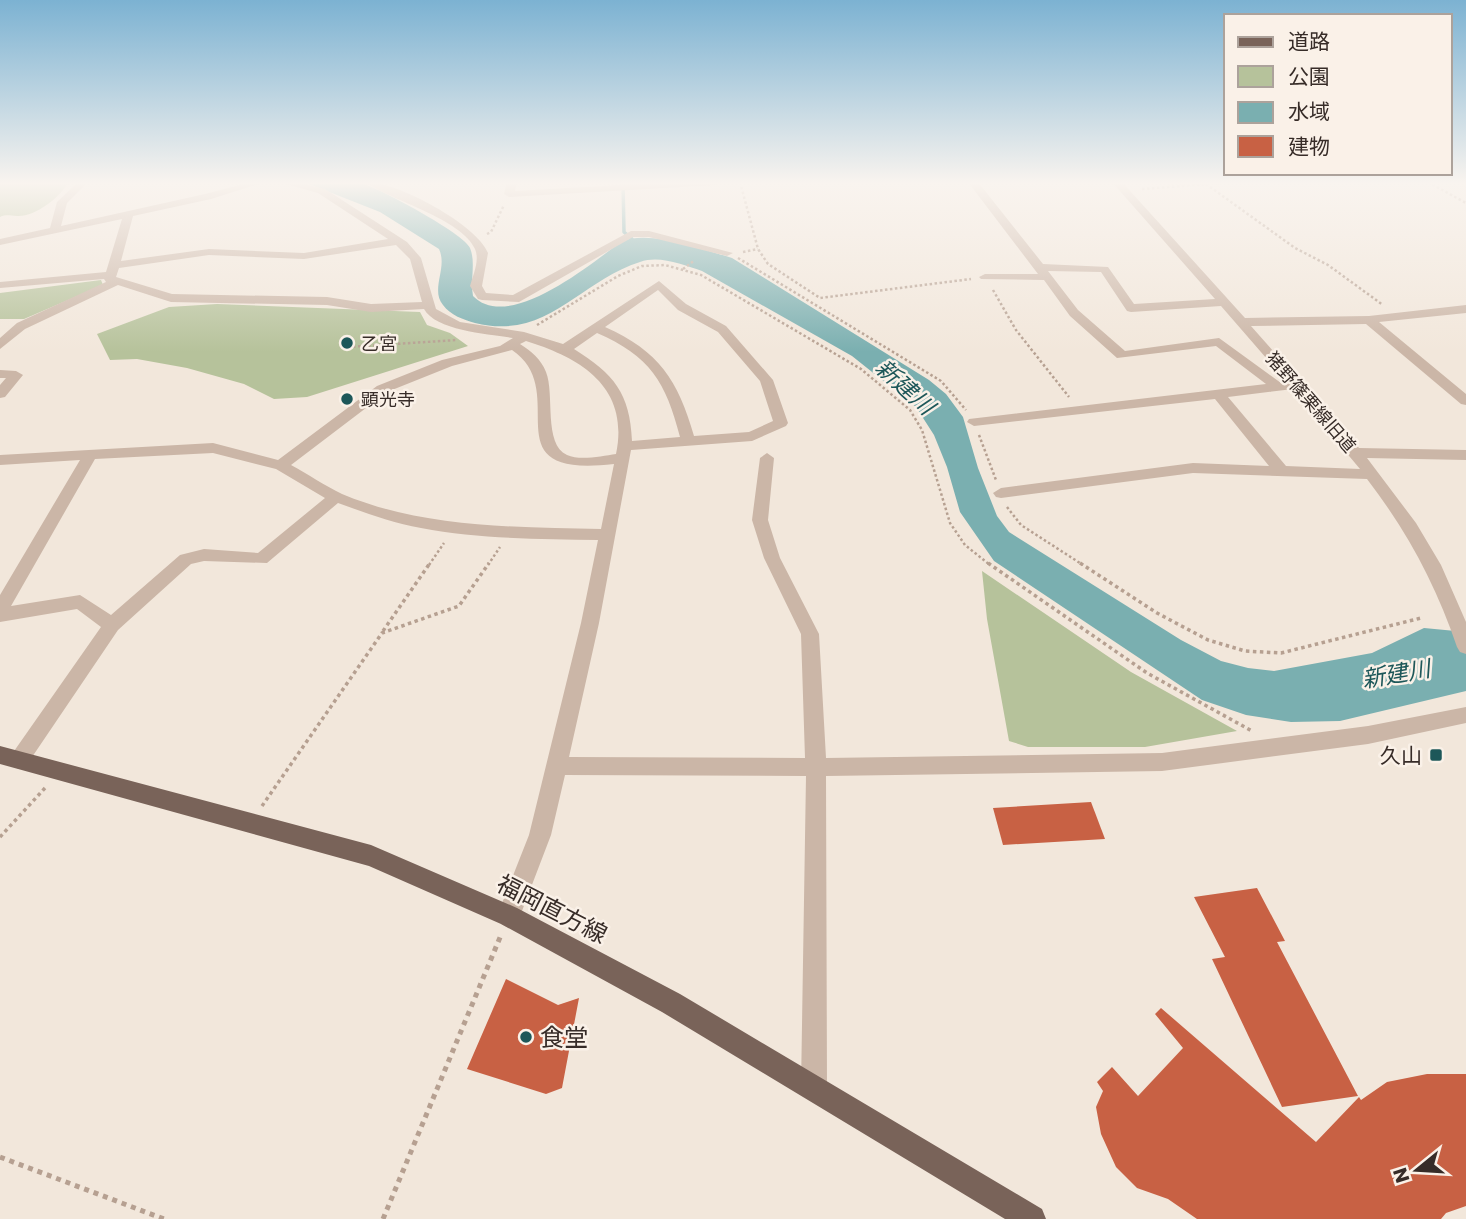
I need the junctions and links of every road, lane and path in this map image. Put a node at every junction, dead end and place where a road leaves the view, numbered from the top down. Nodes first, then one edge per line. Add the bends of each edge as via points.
1 (122, 239) edge
2 (395, 239) edge
3 (476, 239) edge
4 (623, 239) edge
5 (669, 239) edge
6 (755, 239) edge
7 (1017, 239) edge
8 (1168, 239) edge
9 (1282, 239) edge
10 (398, 241) junction
11 (727, 253) joint
12 (1043, 272) junction
13 (113, 274) junction
14 (985, 277) junction
15 (0, 285) edge
16 (1224, 302) junction
17 (429, 305) junction
18 (1466, 309) edge
19 (1401, 318) junction
20 (1369, 320) junction
21 (1241, 322) junction
22 (596, 328) junction
23 (461, 340) dead end
24 (518, 340) junction
25 (0, 345) edge
26 (348, 346) dead end
27 (565, 349) junction
28 (0, 374) edge
29 (1297, 385) junction
30 (1278, 387) junction
31 (0, 394) edge
32 (1218, 394) junction
33 (1466, 401) edge
34 (1078, 409) junction
35 (974, 422) junction
36 (689, 443) junction
37 (624, 452) junction
38 (91, 453) junction
39 (1356, 453) junction
40 (1466, 454) edge
41 (767, 458) dead end
42 (0, 460) edge
43 (281, 465) junction
44 (1281, 470) junction
45 (1371, 474) junction
46 (1001, 494) junction
47 (336, 497) junction
48 (455, 527) junction
49 (510, 533) junction
50 (606, 535) junction
51 (0, 610) edge
52 (0, 615) edge
53 (1421, 618) dead end
54 (112, 625) junction
55 (382, 633) junction
56 (1466, 647) edge
57 (1466, 715) edge
58 (1278, 746) junction
59 (9, 757) edge
60 (557, 766) junction
61 (816, 767) junction
62 (61, 771) junction
63 (251, 822) junction
64 (0, 837) edge
65 (509, 916) junction
66 (814, 1087) junction
67 (0, 1157) edge
68 (1005, 1211) edge
69 (164, 1219) edge
70 (383, 1219) edge
71 (1032, 1219) edge

1 - 13 street
2 - 10 street
3 - 4 street via 482,252 476,286 482,296 515,299
5 - 11 street
6 - 14 path via 768,264 820,298
7 - 12 street
8 - 16 street, 猪野篠栗線旧道
9 - 19 path via 1328,265
10 - 13 street via 303,256 209,252
10 - 17 street via 415,258
11 - 35 path via 941,381
12 - 14 street
12 - 16 street via 1104,269 1131,309
12 - 30 street via 1074,313 1122,355 1219,342
13 - 15 street
13 - 17 street via 171,298 327,301 371,308
13 - 25 street via 22,326
14 - 34 path via 1016,330
16 - 21 street, 猪野篠栗線旧道
17 - 24 street via 457,325
18 - 19 street
19 - 20 street
20 - 21 street
20 - 33 street
21 - 29 street, 猪野篠栗線旧道
22 - 27 street
22 - 36 street via 624,338 666,376 678,400
22 - 36 street via 659,284 682,307 722,329 766,380 781,423 751,436
23 - 26 path
24 - 27 street
24 - 37 street via 542,373 543,427 548,445 560,458 581,461
24 - 43 street via 504,349 447,363 382,389
24 - 58 path via 530,328 642,265 701,275 861,369 910,410 922,430 950,523 965,545 1147,673
27 - 37 street via 614,388 624,416
28 - 31 street via 16,376
29 - 30 street
29 - 39 street, 猪野篠栗線旧道
30 - 32 street
32 - 34 street
32 - 44 street
34 - 35 street
35 - 46 path
36 - 37 street
37 - 50 street
38 - 42 street
38 - 43 street via 213,448
38 - 51 street
39 - 40 street
39 - 45 street, 猪野篠栗線旧道
41 - 61 street via 760,520 772,558 810,634
43 - 47 street
44 - 45 street
44 - 46 street via 1193,468
45 - 56 street, 猪野篠栗線旧道 via 1429,557 1458,618
46 - 53 path via 1021,526 1157,613 1208,640 1245,652 1281,653
47 - 48 street via 391,516
47 - 54 street via 261,559 204,555 186,559
48 - 49 street
48 - 55 path
49 - 50 street
49 - 55 path via 459,606
50 - 60 street
52 - 54 street via 80,602
54 - 59 street
55 - 63 path
57 - 58 street via 1368,735
58 - 61 street via 1162,762
59 - 62 main road, 福岡直方線
60 - 61 street
60 - 65 street via 540,835
61 - 66 street
62 - 63 main road, 福岡直方線
62 - 64 path
63 - 65 main road, 福岡直方線 via 372,856
65 - 66 main road, 福岡直方線
65 - 70 path
66 - 68 main road, 福岡直方線
67 - 69 path
68 - 71 main road, 福岡直方線

